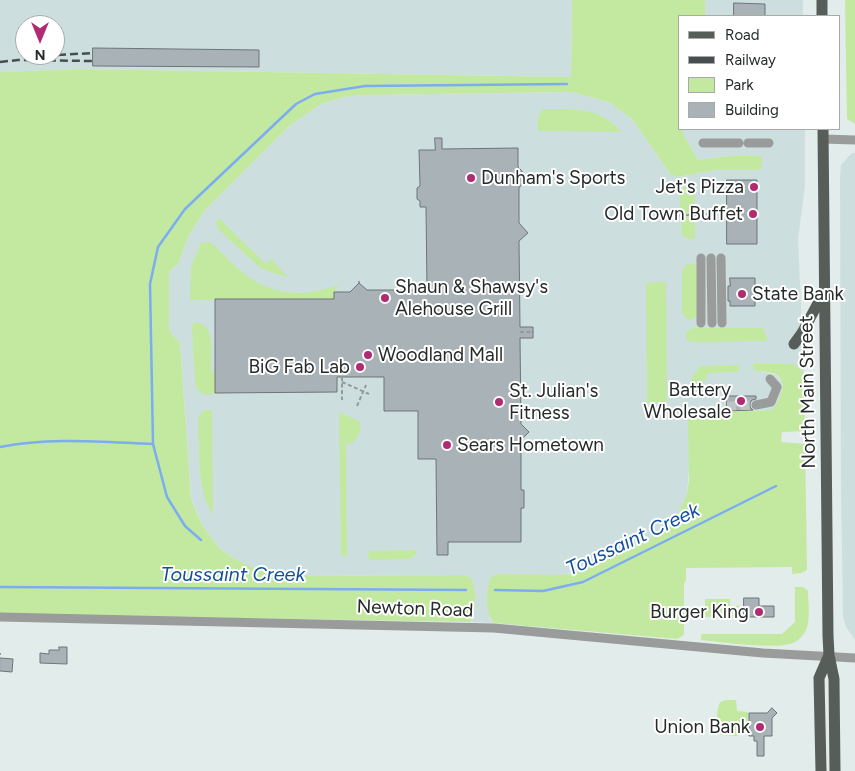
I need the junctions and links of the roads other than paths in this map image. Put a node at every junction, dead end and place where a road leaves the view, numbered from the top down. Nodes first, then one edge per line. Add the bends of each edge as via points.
1 (822, 0) edge
2 (822, 15) edge
3 (823, 134) edge
4 (855, 140) edge
5 (703, 143) dead end
6 (770, 143) dead end
7 (824, 291) junction
8 (711, 323) joint
9 (794, 344) dead end
10 (770, 379) dead end
11 (756, 405) tunnel mouth
12 (0, 616) edge
13 (829, 655) junction
14 (855, 658) edge
15 (821, 771) edge
16 (835, 771) edge

1 - 2 main road
3 - 4 street
3 - 7 main road, North Main Street
5 - 6 street
7 - 9 main road
7 - 13 main road, North Main Street
8 - 8 street via 711,258
10 - 11 street via 777,387 771,402
12 - 13 street, Newton Road via 494,628 800,656
13 - 14 street, Newton Road
13 - 15 main road via 819,678
13 - 16 main road via 834,679

